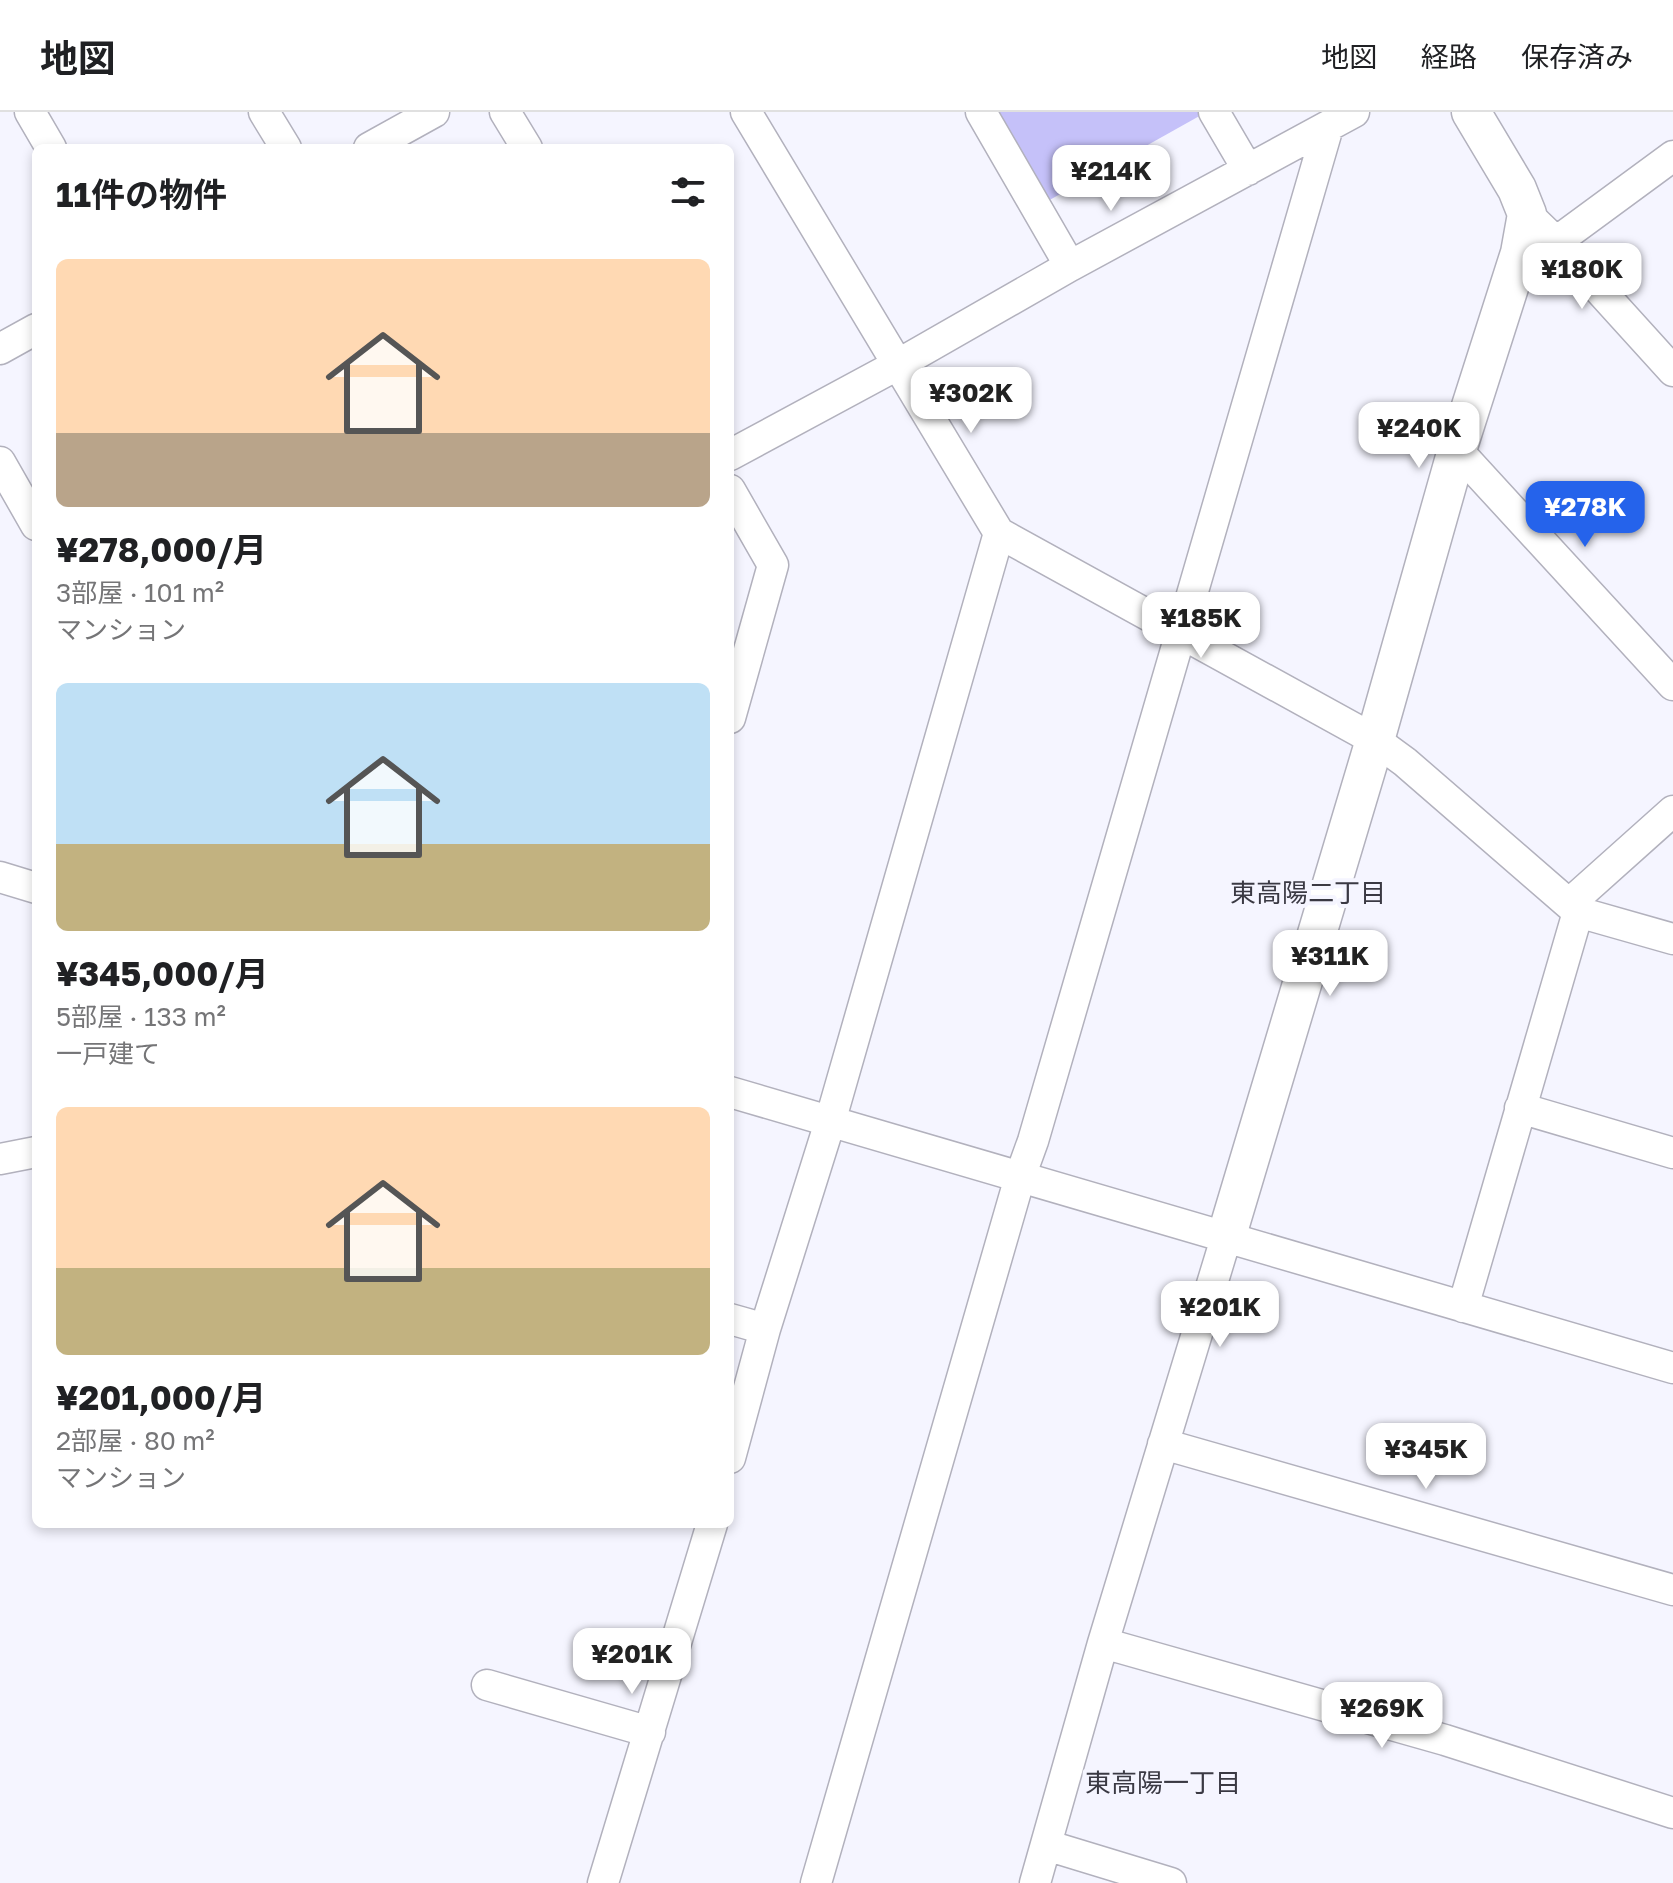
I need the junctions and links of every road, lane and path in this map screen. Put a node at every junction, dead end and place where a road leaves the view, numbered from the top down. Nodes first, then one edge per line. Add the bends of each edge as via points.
1 (30, 112) edge
2 (264, 112) edge
3 (434, 112) edge
4 (505, 112) edge
5 (746, 112) edge
6 (981, 112) edge
7 (1214, 112) edge
8 (1471, 112) edge
9 (1341, 119) edge
10 (49, 144) edge
11 (284, 144) edge
12 (376, 144) edge
13 (525, 144) edge
14 (1673, 156) edge
15 (1248, 170) junction
16 (1527, 214) junction
17 (1556, 242) junction
18 (1070, 266) junction
19 (32, 331) edge
20 (0, 349) edge
21 (897, 365) junction
22 (1673, 371) edge
23 (1457, 450) junction
24 (734, 453) edge
25 (0, 462) edge
26 (734, 497) edge
27 (32, 518) edge
28 (999, 533) junction
29 (1181, 633) junction
30 (1673, 685) edge
31 (734, 704) edge
32 (1375, 740) junction
33 (1673, 811) edge
34 (0, 877) edge
35 (32, 887) edge
36 (1573, 908) junction
37 (1673, 939) edge
38 (734, 1093) edge
39 (1520, 1108) junction
40 (830, 1122) junction
41 (32, 1153) edge
42 (1673, 1153) edge
43 (0, 1159) edge
44 (1020, 1177) junction
45 (1226, 1238) junction
46 (1463, 1307) junction
47 (734, 1320) edge
48 (765, 1329) junction
49 (1673, 1368) edge
50 (734, 1443) edge
51 (1163, 1444) junction
52 (702, 1528) edge
53 (1673, 1590) edge
54 (1103, 1643) junction
55 (487, 1685) dead end
56 (650, 1732) junction
57 (1673, 1813) edge
58 (1046, 1845) junction
59 (603, 1883) edge
60 (816, 1883) edge
61 (1035, 1883) edge
62 (1171, 1883) edge

1 - 10 street
2 - 11 street
3 - 12 street
4 - 13 street
5 - 21 street
6 - 18 street
7 - 15 street
8 - 16 street
9 - 15 street
9 - 29 street
14 - 17 street
15 - 18 street
16 - 17 street
16 - 23 street via 1520,253
17 - 22 street
18 - 21 street
19 - 20 street
21 - 24 street
21 - 28 street
23 - 30 street
23 - 32 street
25 - 27 street
26 - 31 street via 773,565
28 - 29 street
28 - 40 street
29 - 32 street
29 - 44 street
32 - 36 street
32 - 45 street
33 - 36 street
34 - 35 street
36 - 37 street
36 - 39 street
38 - 40 street
39 - 42 street
39 - 46 street
40 - 44 street
40 - 48 street
41 - 43 street
44 - 45 street
44 - 60 street
45 - 46 street
45 - 51 street
46 - 49 street
47 - 48 street
48 - 50 street
51 - 53 street
51 - 54 street
52 - 56 street
54 - 57 street via 1445,1740
54 - 58 street
55 - 56 street
56 - 59 street
58 - 61 street
58 - 62 street

